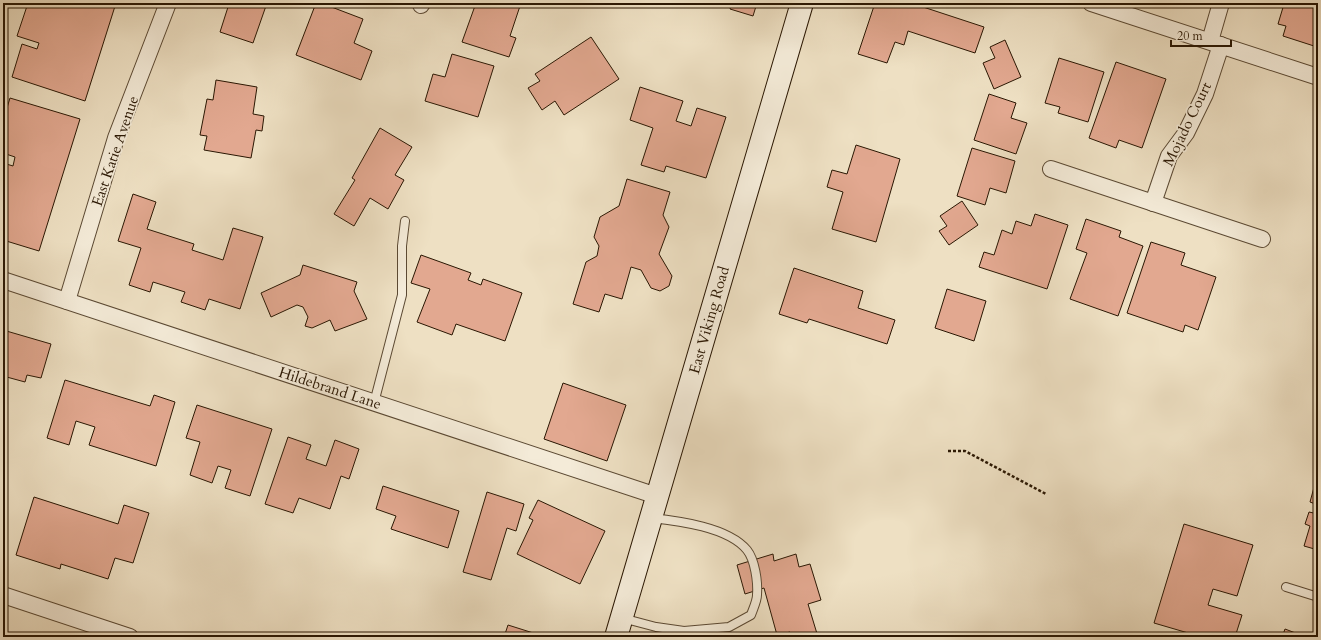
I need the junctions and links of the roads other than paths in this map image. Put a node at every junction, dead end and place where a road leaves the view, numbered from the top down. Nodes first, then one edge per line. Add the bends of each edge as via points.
1 (168, 3) edge
2 (802, 3) edge
3 (1091, 3) edge
4 (1221, 3) edge
5 (1215, 43) junction
6 (1318, 77) edge
7 (1050, 169) dead end
8 (1153, 203) junction
9 (405, 221) dead end
10 (1262, 240) dead end
11 (3, 280) edge
12 (67, 302) junction
13 (374, 403) junction
14 (657, 496) junction
15 (651, 518) junction
16 (1286, 587) dead end
17 (3, 596) edge
18 (1318, 597) edge
19 (618, 628) edge
20 (130, 637) edge

1 - 12 street, East Katie Avenue via 116,138
2 - 14 street, East Viking Road
3 - 5 street
4 - 5 street, Mojado Court
5 - 6 street
5 - 8 street, Mojado Court via 1205,94 1186,132 1169,156
7 - 8 street
8 - 10 street
9 - 13 lane via 402,295
11 - 12 street, Hildebrand Lane
12 - 13 street, Hildebrand Lane
13 - 14 street, Hildebrand Lane
14 - 15 street, East Viking Road
15 - 19 street, East Viking Road
15 - 19 lane via 683,522 709,529 747,550 754,567 757,595 755,602 751,615 729,627 684,631 656,627
16 - 18 lane
17 - 20 street

